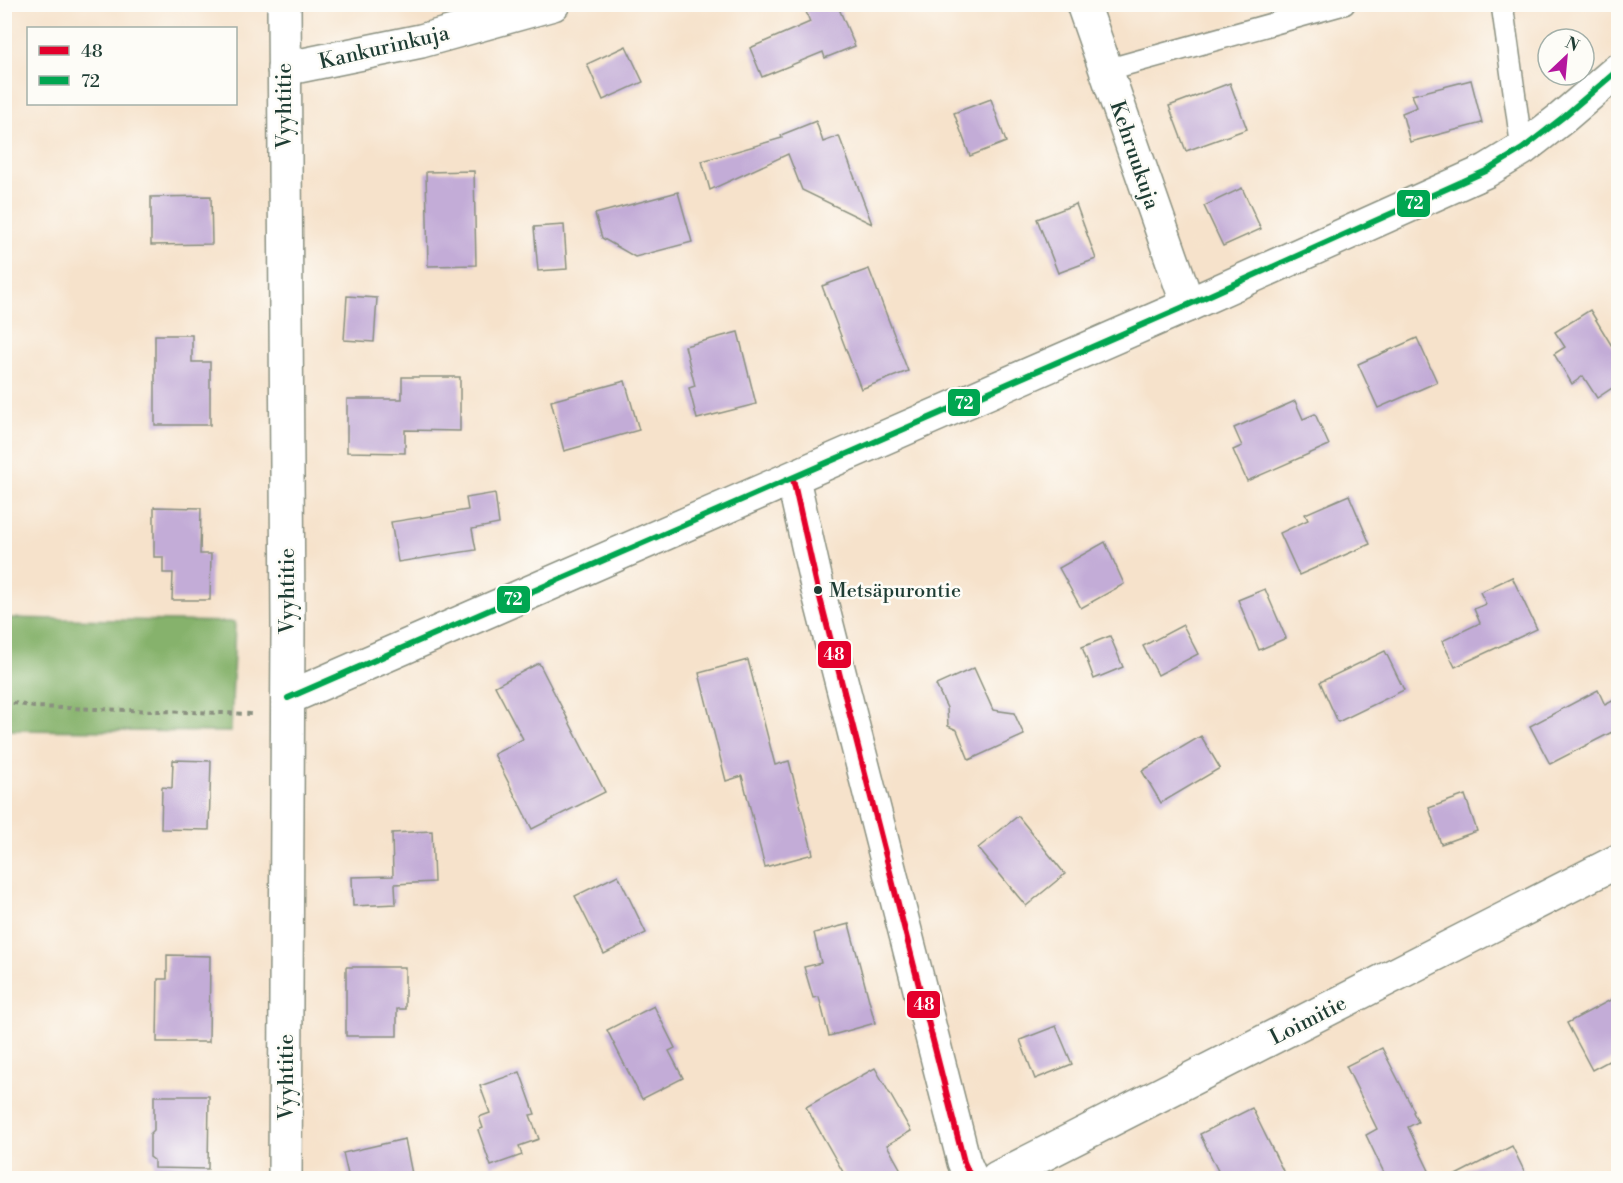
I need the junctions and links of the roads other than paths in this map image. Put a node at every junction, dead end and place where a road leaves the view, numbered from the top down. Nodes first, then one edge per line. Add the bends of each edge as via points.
1 (284, 4) edge
2 (553, 4) edge
3 (1083, 4) edge
4 (1344, 4) edge
5 (1502, 4) edge
6 (284, 69) junction
7 (1106, 70) junction
8 (1618, 70) edge
9 (1522, 149) junction
10 (1188, 305) junction
11 (792, 479) junction
12 (288, 698) junction
13 (1618, 861) edge
14 (285, 1179) edge
15 (971, 1179) edge
16 (997, 1179) edge

1 - 6 street, Vyyhtitie
2 - 6 street, Kankurinkuja via 421,41
3 - 7 street, Kehruukuja
4 - 7 lane
5 - 9 lane
6 - 12 street, Vyyhtitie
7 - 10 street, Kehruukuja
8 - 9 street
9 - 10 street via 1486,171
10 - 11 street
11 - 12 street
11 - 15 street via 820,601
12 - 14 street, Vyyhtitie
13 - 16 street, Loimitie

